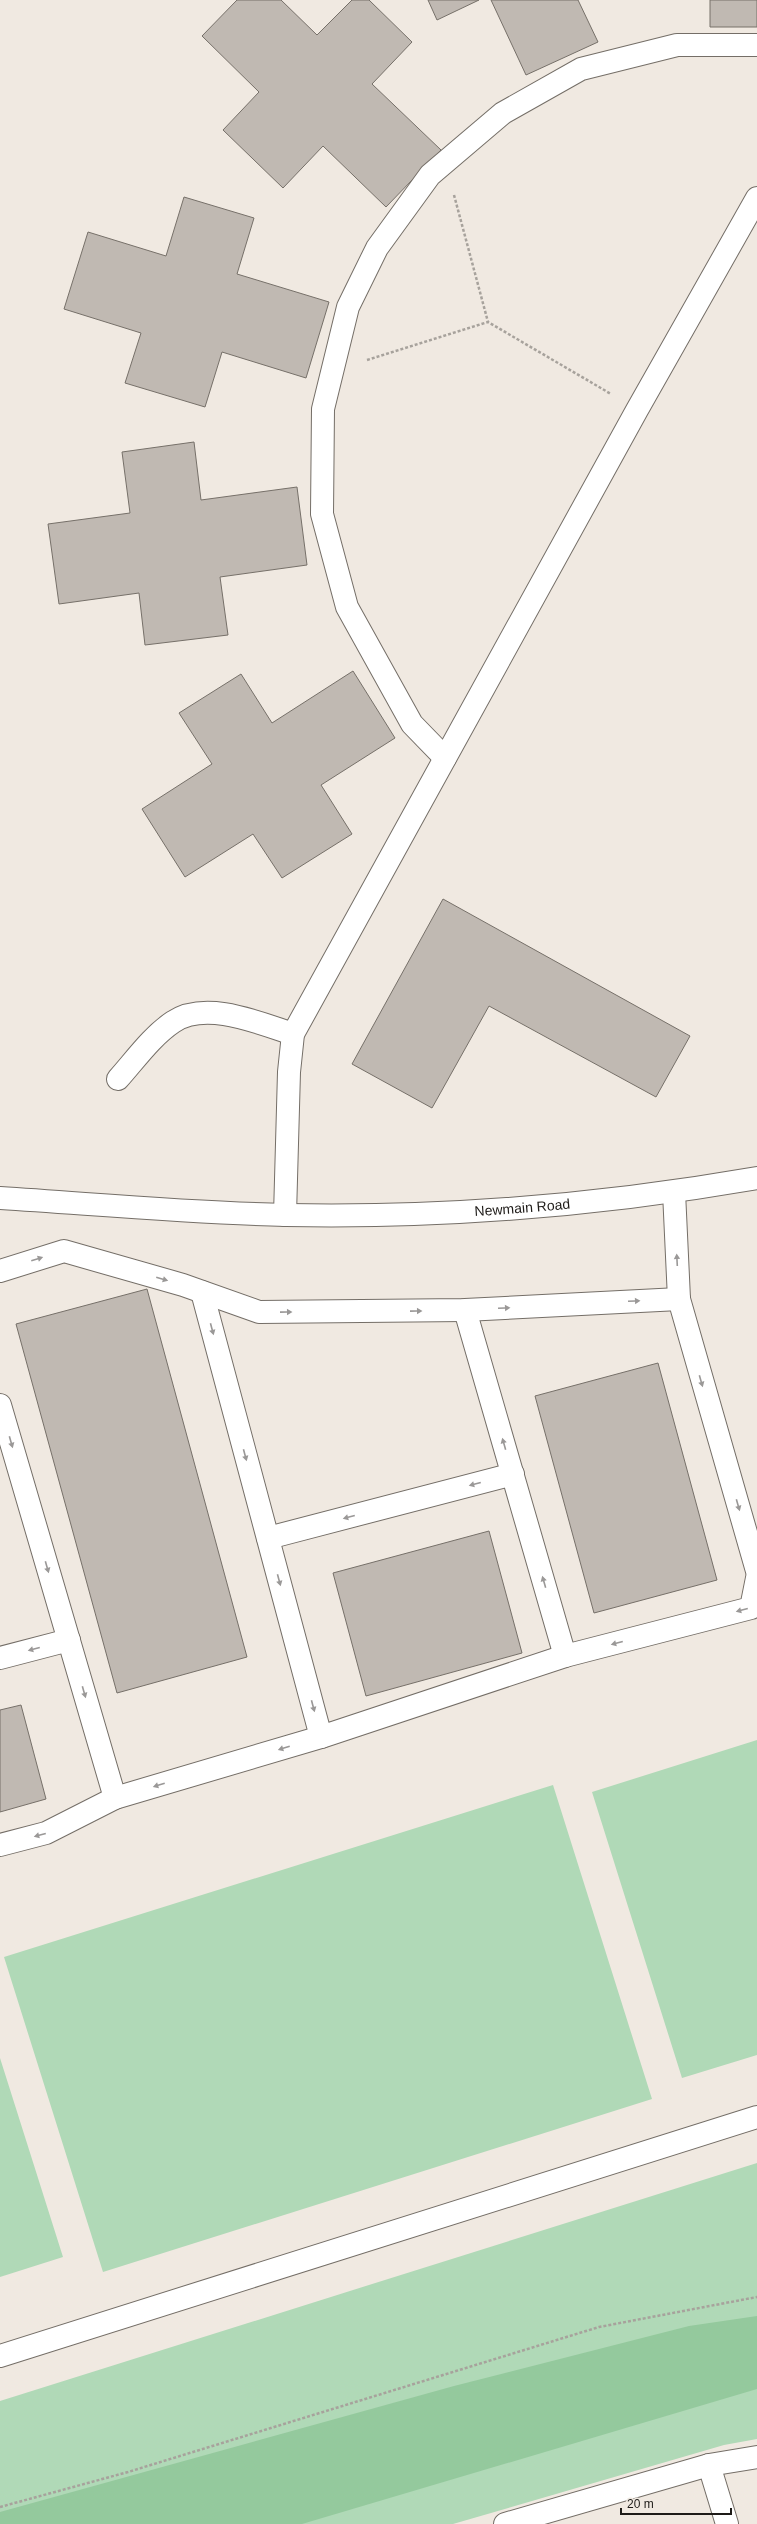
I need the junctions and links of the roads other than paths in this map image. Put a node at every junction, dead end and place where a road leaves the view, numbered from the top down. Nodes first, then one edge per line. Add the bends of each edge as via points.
1 (757, 45) edge
2 (757, 198) edge
3 (445, 758) junction
4 (293, 1034) junction
5 (118, 1079) dead end
6 (757, 1178) edge
7 (674, 1192) junction
8 (0, 1198) edge
9 (285, 1215) junction
10 (0, 1271) edge
11 (202, 1292) junction
12 (679, 1299) junction
13 (465, 1310) junction
14 (0, 1405) edge
15 (513, 1474) junction
16 (268, 1538) junction
17 (757, 1571) edge
18 (757, 1578) edge
19 (69, 1640) junction
20 (565, 1656) junction
21 (0, 1658) edge
22 (321, 1737) junction
23 (115, 1798) junction
24 (0, 1845) edge
25 (757, 2117) edge
26 (0, 2356) edge
27 (757, 2457) edge
28 (709, 2465) junction
29 (504, 2524) edge
30 (726, 2524) edge

1 - 3 street via 677,45 581,69 503,113 430,175 377,248 348,307 323,409 322,514 347,607 412,724
2 - 3 street
3 - 4 street
4 - 5 street via 210,1012 188,1015 162,1031
4 - 9 street via 289,1072
6 - 7 street, Newmain Road
7 - 9 street, Newmain Road via 503,1208 404,1214
12 -> 7 street
8 - 9 street, Newmain Road
10 -> 11 street via 64,1251
11 -> 13 street via 259,1312
11 -> 16 street
13 -> 12 street
12 -> 17 street
15 -> 13 street
14 -> 19 street
15 -> 16 street
20 -> 15 street
16 -> 22 street
18 -> 20 street via 751,1608
19 -> 21 street
19 -> 23 street
20 - 22 street
22 -> 23 street
23 -> 24 street via 46,1833
25 - 26 street
27 - 28 street
28 - 29 street
28 - 30 street

